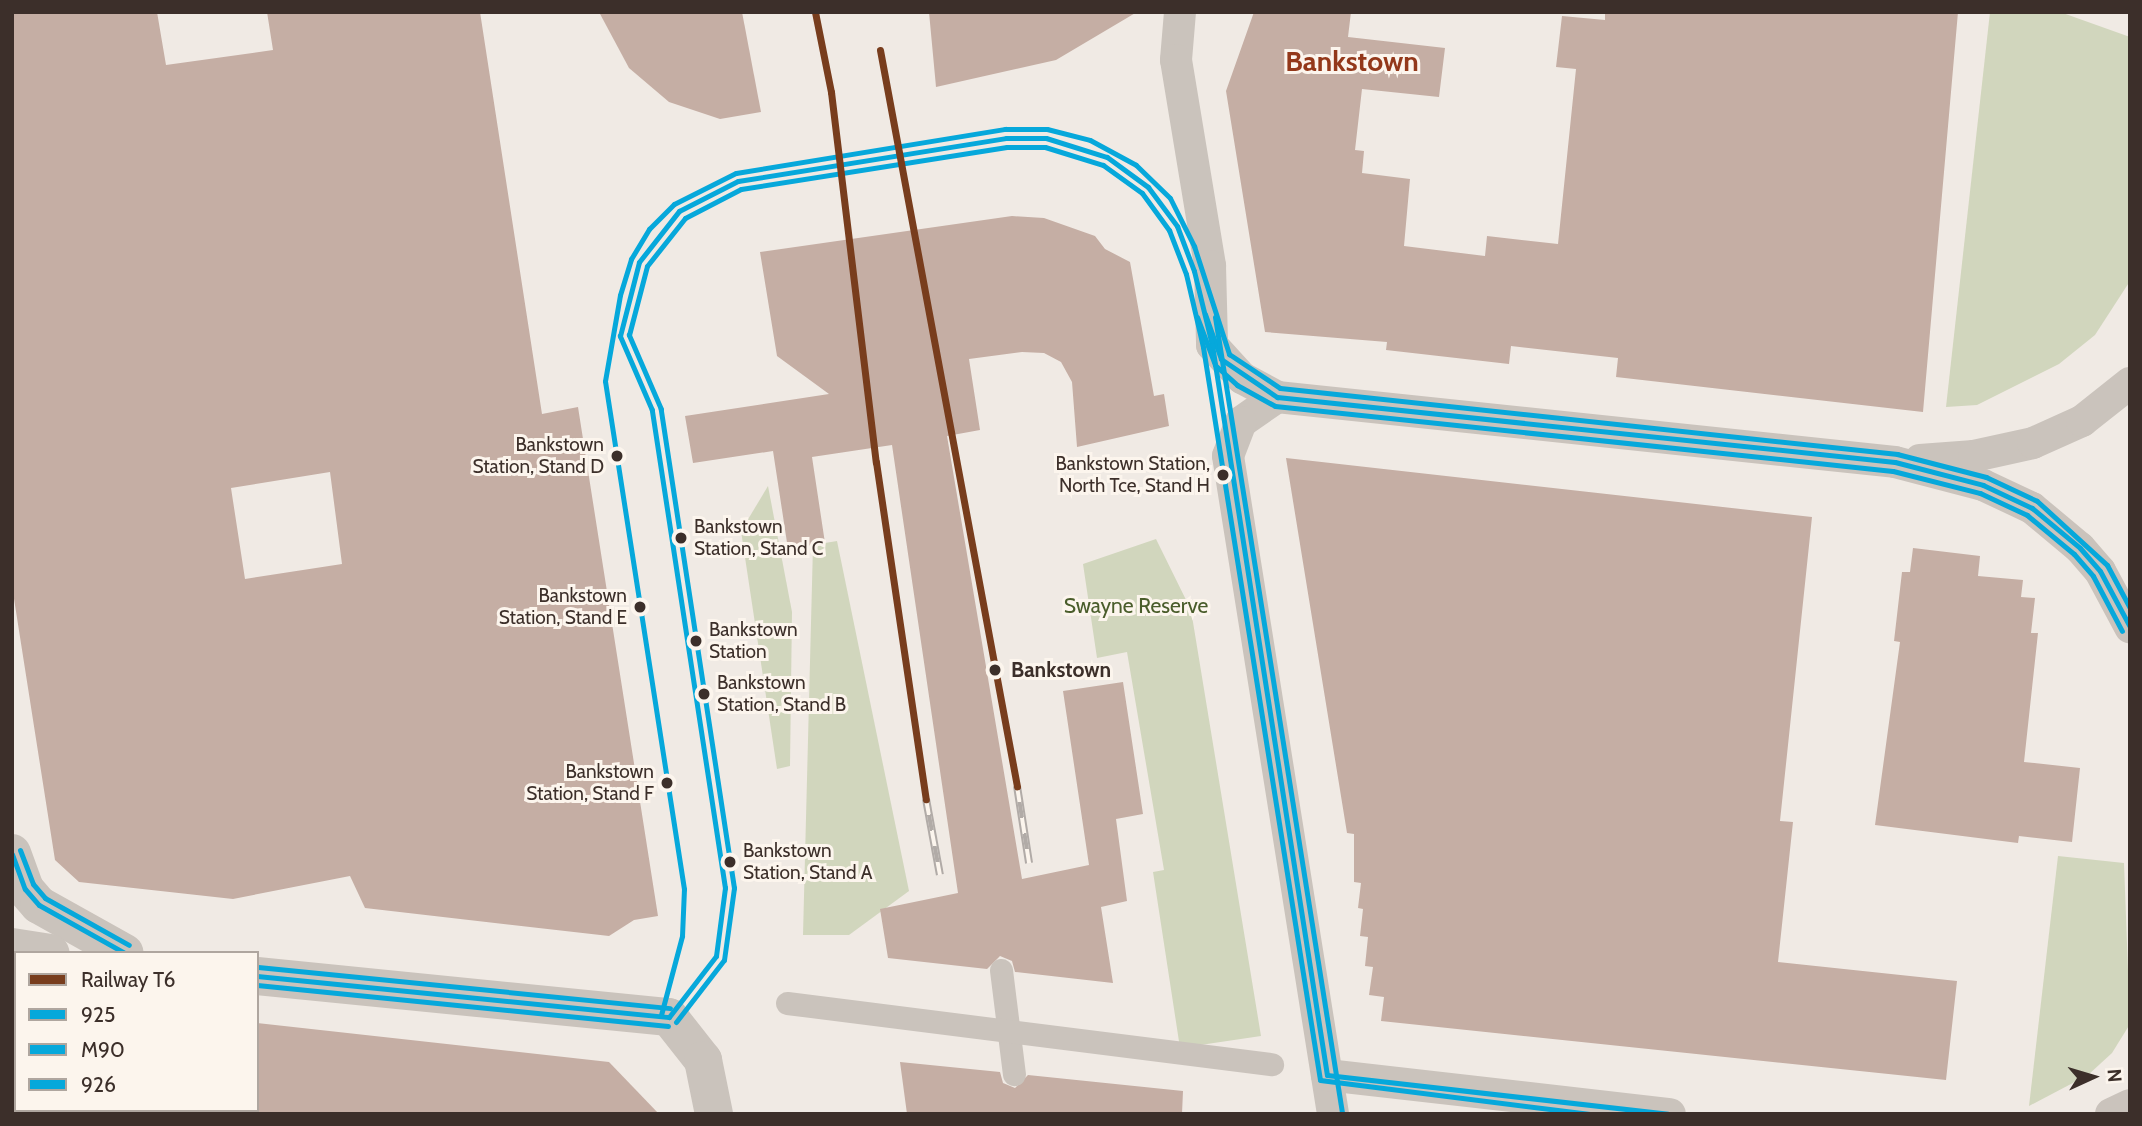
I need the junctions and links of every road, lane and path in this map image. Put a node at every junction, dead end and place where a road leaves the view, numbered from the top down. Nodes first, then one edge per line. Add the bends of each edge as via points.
1 (1180, 12) edge
2 (2130, 383) edge
3 (1277, 397) junction
4 (1895, 462) junction
5 (2130, 627) edge
6 (12, 853) edge
7 (12, 947) edge
8 (38, 951) edge
9 (121, 951) edge
10 (1001, 970) dead end
11 (259, 976) edge
12 (787, 1003) dead end
13 (1008, 1031) junction
14 (1272, 1064) dead end
15 (1014, 1074) dead end
16 (1326, 1075) junction
17 (2130, 1105) edge
18 (714, 1114) edge
19 (1332, 1114) edge
20 (1670, 1114) edge
21 (2111, 1114) edge

1 - 3 street via 1176,60 1210,266 1212,345 1230,370
2 - 4 street via 2082,421 2033,443 1974,456
3 - 4 street
3 - 16 street via 1241,422 1228,456
4 - 5 street via 1983,485 2050,520 2100,571
6 - 9 street via 25,889 38,905
7 - 8 street
10 - 13 street
11 - 18 street via 669,1017 703,1060
12 - 13 street
13 - 14 street
13 - 15 street
16 - 19 street
16 - 20 street
17 - 21 street

